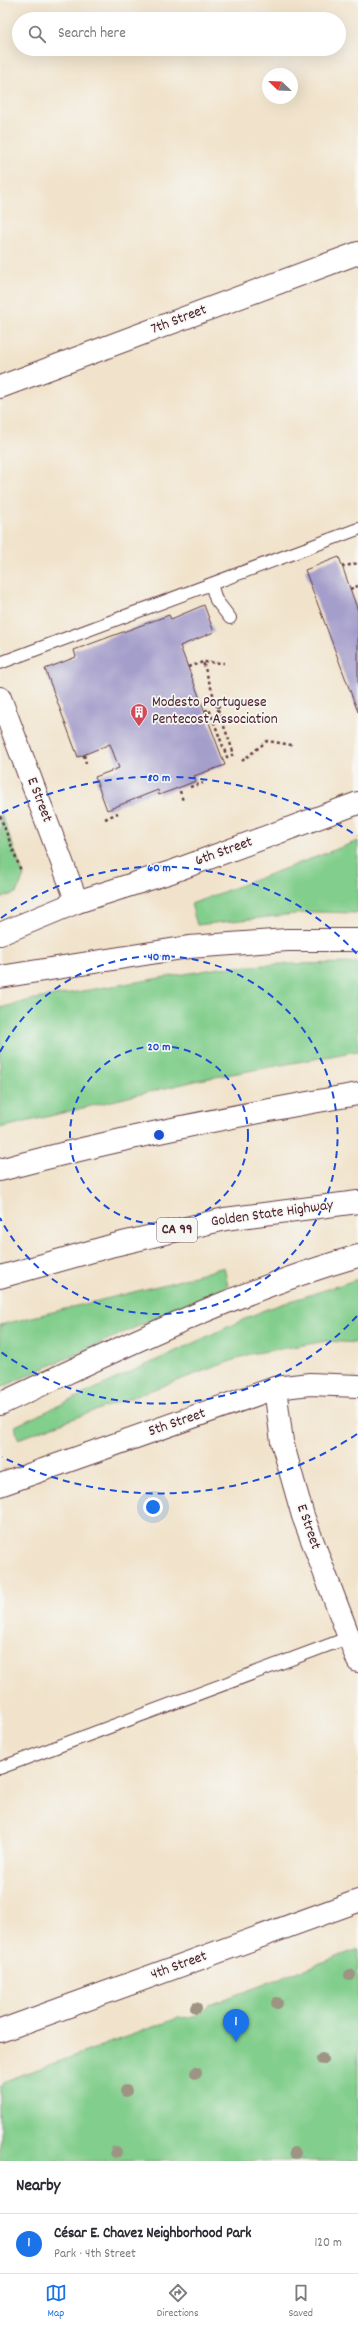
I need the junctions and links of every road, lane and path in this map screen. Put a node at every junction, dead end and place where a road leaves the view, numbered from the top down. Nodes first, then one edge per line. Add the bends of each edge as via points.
1 (358, 253) edge
2 (0, 387) edge
3 (358, 529) edge
4 (358, 563) edge
5 (342, 568) dead end
6 (211, 584) junction
7 (358, 586) edge
8 (350, 589) dead end
9 (230, 618) dead end
10 (204, 662) junction
11 (224, 662) dead end
12 (0, 663) edge
13 (188, 667) dead end
14 (0, 698) edge
15 (237, 699) dead end
16 (217, 707) junction
17 (205, 711) dead end
18 (292, 745) dead end
19 (84, 755) dead end
20 (242, 761) dead end
21 (86, 764) dead end
22 (203, 783) dead end
23 (190, 787) dead end
24 (180, 791) dead end
25 (183, 801) dead end
26 (358, 803) edge
27 (118, 813) dead end
28 (0, 816) edge
29 (105, 819) dead end
30 (21, 871) dead end
31 (77, 902) junction
32 (0, 934) edge
33 (358, 940) edge
34 (0, 977) edge
35 (358, 1094) edge
36 (0, 1170) edge
37 (358, 1202) edge
38 (358, 1256) edge
39 (0, 1277) edge
40 (358, 1386) edge
41 (275, 1388) junction
42 (0, 1404) edge
43 (0, 1485) edge
44 (354, 1636) edge
45 (358, 1661) edge
46 (0, 1768) edge
47 (358, 1901) edge
48 (0, 2032) edge

1 - 2 main road, 7th Street
3 - 6 lane
4 - 5 path
6 - 9 lane via 216,600
6 - 12 lane
7 - 8 path
10 - 11 path
10 - 13 path
10 - 16 path
14 - 31 main road, E Street
15 - 16 path
16 - 17 path via 234,754 227,757 209,709
18 - 20 path via 267,741
19 - 21 path
22 - 23 path
24 - 25 path
26 - 31 main road, 6th Street via 171,872
27 - 29 path
28 - 30 path
31 - 32 main road, 6th Street
33 - 34 main road via 287,940 189,947
35 - 36 main road via 225,1117 59,1154
37 - 39 main road, Golden State Highway / CA 99 via 225,1219 114,1245
38 - 42 main road via 214,1306
40 - 41 main road, 5th Street via 310,1384
41 - 43 main road, 5th Street
41 - 44 main road, E Street via 282,1442 303,1516
44 - 45 main road, E Street
44 - 46 lane
47 - 48 main road, 4th Street

